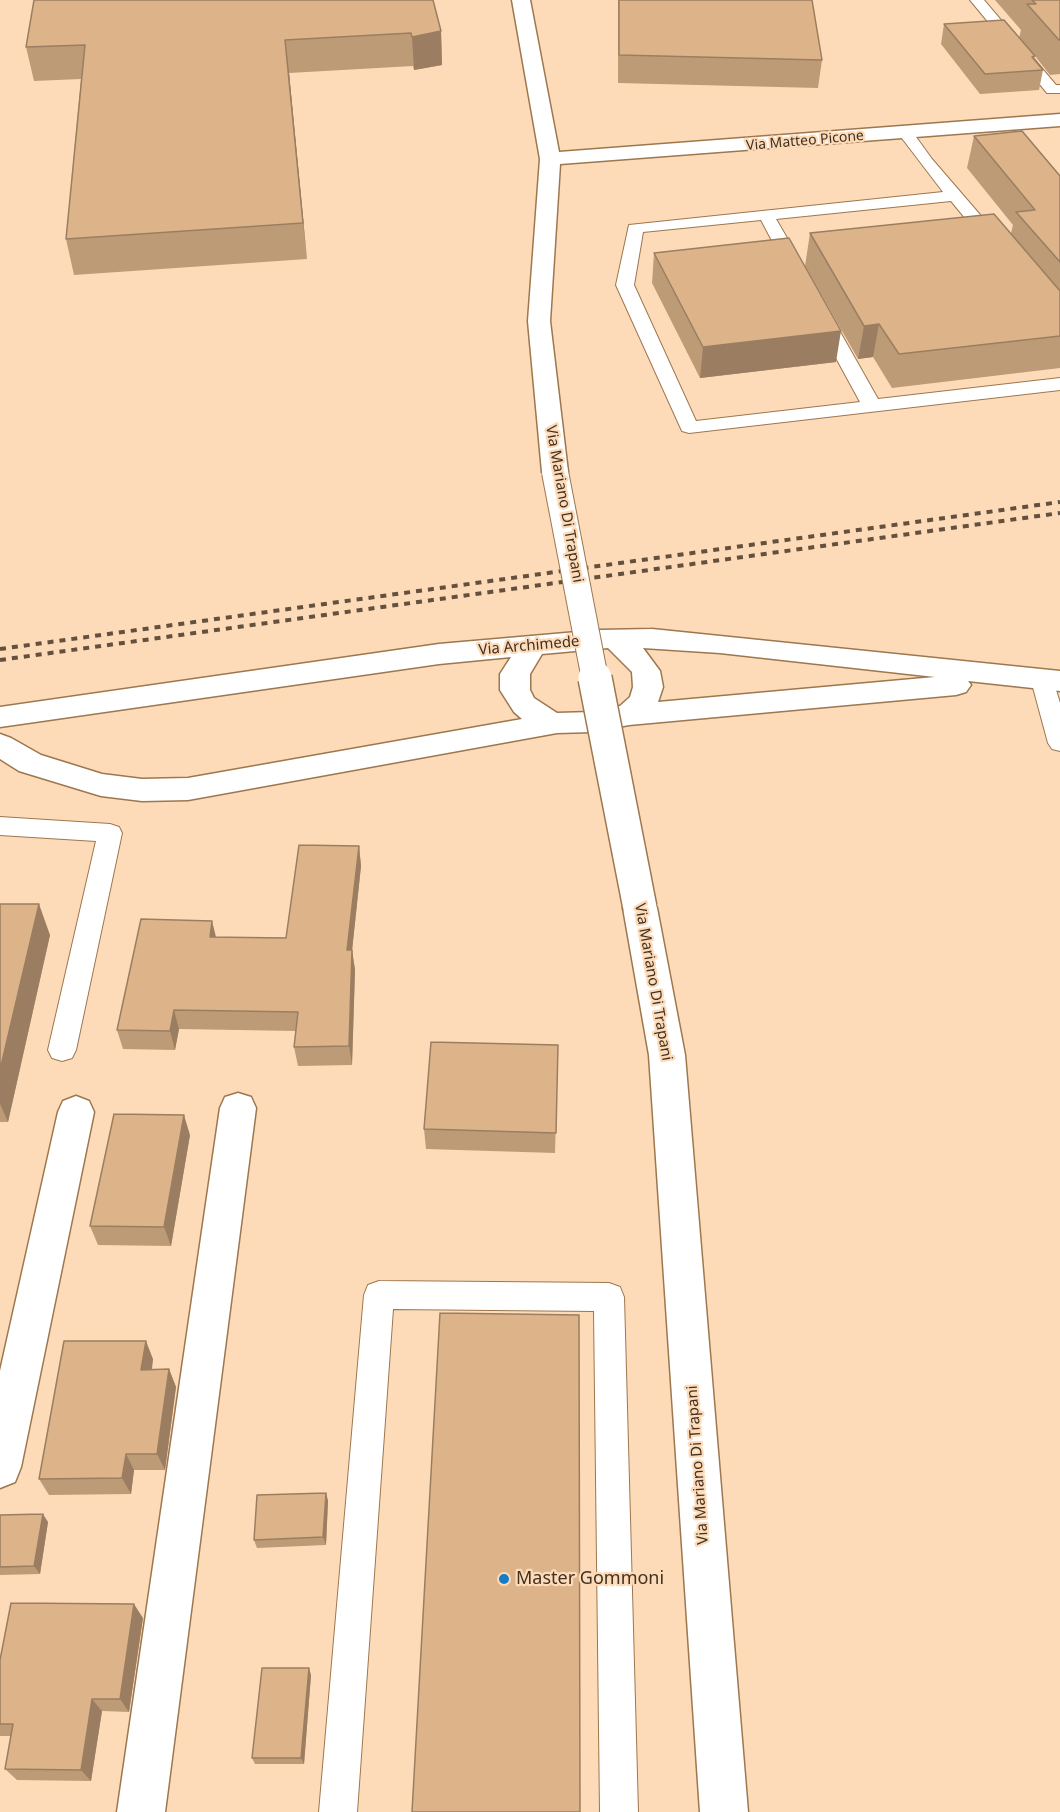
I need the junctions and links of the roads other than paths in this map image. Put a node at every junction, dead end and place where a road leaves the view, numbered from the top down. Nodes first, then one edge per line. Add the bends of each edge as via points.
1 (521, 0) edge
2 (977, 0) edge
3 (1060, 89) edge
4 (1060, 120) edge
5 (906, 133) junction
6 (550, 159) junction
7 (956, 196) junction
8 (766, 215) junction
9 (1008, 258) edge
10 (1060, 384) edge
11 (872, 406) junction
12 (615, 639) junction
13 (533, 645) junction
14 (460, 652) junction
15 (1051, 681) edge
16 (520, 698) junction
17 (629, 715) junction
18 (0, 717) edge
19 (557, 723) junction
20 (506, 730) junction
21 (1058, 732) edge
22 (0, 745) edge
23 (0, 826) edge
24 (62, 1050) dead end
25 (238, 1108) dead end
26 (76, 1112) dead end
27 (0, 1467) edge
28 (141, 1812) edge
29 (338, 1812) edge
30 (619, 1812) edge
31 (724, 1812) edge

1 - 6 street, Via Mariano Di Trapani
2 - 3 lane via 1052,90
4 - 5 street, Via Matteo Picone
5 - 6 street, Via Matteo Picone
5 - 7 lane
6 - 31 street, Via Mariano Di Trapani, bridge via 539,321 555,472 667,1055
7 - 8 lane
7 - 9 lane
8 - 11 lane
8 - 11 lane via 635,228 625,285 689,427
10 - 11 lane
12 - 13 street, Via Archimede
12 - 15 street, Via Archimede via 720,644
12 - 17 street via 646,671 648,687 643,702
13 - 14 street, Via Archimede
13 - 16 street via 515,674
14 - 16 street via 492,669
14 - 18 street, Via Archimede
15 - 17 street via 944,685
15 - 21 lane
16 - 19 street via 540,718
16 - 20 street via 517,723
17 - 19 street
19 - 20 street
20 - 22 street via 188,789 142,790 101,785 30,763
23 - 24 lane via 110,833
25 - 28 street
26 - 27 street
29 - 30 lane via 379,1295 609,1298

